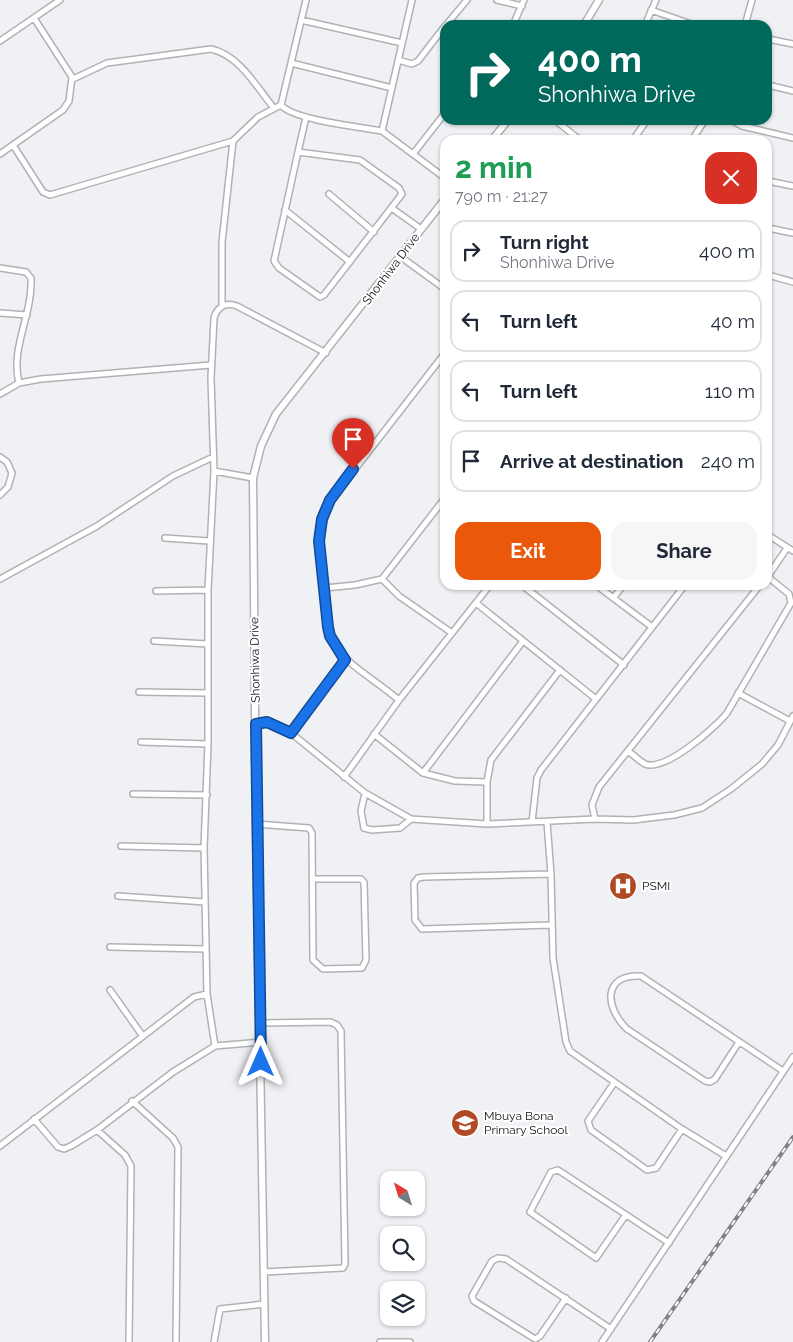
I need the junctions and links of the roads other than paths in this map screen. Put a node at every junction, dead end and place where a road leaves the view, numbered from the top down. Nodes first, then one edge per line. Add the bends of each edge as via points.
1 (60, 0) edge
2 (306, 0) edge
3 (412, 0) edge
4 (467, 0) edge
5 (497, 0) edge
6 (599, 0) edge
7 (656, 0) edge
8 (752, 0) edge
9 (523, 3) edge
10 (651, 10) junction
11 (34, 18) junction
12 (301, 20) junction
13 (451, 20) edge
14 (515, 20) edge
15 (587, 20) edge
16 (647, 20) edge
17 (680, 20) edge
18 (746, 20) edge
19 (440, 34) edge
20 (772, 39) edge
21 (0, 40) edge
22 (402, 43) junction
23 (793, 44) edge
24 (398, 60) junction
25 (291, 63) junction
26 (73, 79) junction
27 (772, 86) edge
28 (392, 88) junction
29 (793, 91) edge
30 (281, 104) junction
31 (273, 107) junction
32 (306, 117) junction
33 (440, 119) edge
34 (504, 125) edge
35 (561, 125) edge
36 (740, 125) edge
37 (382, 131) junction
38 (496, 135) edge
39 (574, 135) edge
40 (793, 138) edge
41 (233, 141) junction
42 (13, 145) junction
43 (298, 152) junction
44 (0, 154) edge
45 (413, 154) junction
46 (440, 174) edge
47 (772, 182) edge
48 (793, 186) edge
49 (328, 194) dead end
50 (440, 205) edge
51 (393, 209) junction
52 (285, 210) junction
53 (421, 229) junction
54 (772, 229) edge
55 (374, 232) junction
56 (793, 233) edge
57 (401, 257) junction
58 (350, 262) junction
59 (0, 268) edge
60 (772, 276) edge
61 (793, 282) edge
62 (440, 285) edge
63 (222, 306) junction
64 (0, 313) edge
65 (27, 314) junction
66 (326, 353) junction
67 (440, 359) edge
68 (211, 365) junction
69 (19, 383) junction
70 (0, 394) edge
71 (0, 457) edge
72 (213, 457) junction
73 (214, 471) junction
74 (253, 478) junction
75 (0, 495) edge
76 (440, 504) edge
77 (166, 538) dead end
78 (772, 538) edge
79 (209, 541) junction
80 (787, 548) junction
81 (793, 552) edge
82 (772, 570) edge
83 (382, 578) junction
84 (0, 579) edge
85 (772, 579) edge
86 (325, 588) junction
87 (208, 590) junction
88 (486, 590) edge
89 (528, 590) edge
90 (603, 590) edge
91 (620, 590) edge
92 (681, 590) edge
93 (756, 590) edge
94 (156, 591) dead end
95 (613, 598) junction
96 (476, 603) junction
97 (652, 627) junction
98 (452, 633) junction
99 (154, 641) dead end
100 (523, 641) junction
101 (208, 644) junction
102 (345, 660) junction
103 (624, 665) junction
104 (560, 670) junction
105 (139, 692) dead end
106 (208, 693) junction
107 (738, 693) junction
108 (399, 700) junction
109 (596, 700) junction
110 (792, 719) edge
111 (256, 724) junction
112 (291, 733) junction
113 (374, 734) junction
114 (141, 742) dead end
115 (208, 744) junction
116 (629, 752) junction
117 (423, 773) junction
118 (344, 776) junction
119 (487, 782) junction
120 (365, 793) junction
121 (133, 794) dead end
122 (207, 795) junction
123 (411, 818) junction
124 (595, 818) junction
125 (532, 822) junction
126 (547, 822) junction
127 (256, 824) junction
128 (488, 824) junction
129 (121, 846) dead end
130 (204, 848) junction
131 (551, 874) junction
132 (312, 880) junction
133 (118, 896) dead end
134 (205, 902) junction
135 (552, 924) junction
136 (110, 947) dead end
137 (206, 949) junction
138 (110, 990) dead end
139 (207, 994) junction
140 (261, 1023) junction
141 (142, 1035) junction
142 (261, 1042) junction
143 (739, 1042) junction
144 (215, 1046) junction
145 (793, 1057) edge
146 (783, 1071) junction
147 (614, 1083) junction
148 (132, 1101) junction
149 (34, 1119) junction
150 (682, 1129) junction
151 (97, 1130) junction
152 (0, 1146) edge
153 (726, 1156) junction
154 (625, 1216) junction
155 (669, 1243) junction
156 (264, 1272) junction
157 (566, 1298) junction
158 (264, 1304) junction
159 (611, 1329) junction
160 (128, 1342) edge
161 (176, 1342) edge
162 (214, 1342) edge
163 (265, 1342) edge
164 (380, 1342) edge
165 (410, 1342) edge
166 (602, 1342) edge

1 - 11 street
2 - 12 street
3 - 22 street
4 - 13 street
5 - 9 street
6 - 15 street
7 - 10 street
8 - 18 street
9 - 14 street
10 - 16 street
10 - 17 street
11 - 21 street
11 - 26 street
12 - 22 street
12 - 25 street
19 - 24 street via 418,61 412,64
20 - 23 street
22 - 24 street
24 - 28 street
25 - 28 street
25 - 30 street
26 - 31 street via 107,63 210,49 233,59
26 - 42 street via 69,101 63,110
27 - 29 street
28 - 37 street
30 - 31 street
30 - 32 street via 287,110
31 - 41 street
32 - 37 street
32 - 43 street
33 - 45 street
34 - 38 street
35 - 39 street
36 - 40 street
37 - 45 street
41 - 42 street via 50,195 43,192
41 - 63 street via 222,242
42 - 44 street
43 - 51 street via 364,162 402,191
43 - 52 street
45 - 46 street
47 - 48 street
49 - 55 street
50 - 53 street, Shonhiwa Drive
51 - 53 street
51 - 55 street
52 - 58 street
52 - 58 street via 274,258 279,268 320,297
53 - 57 street, Shonhiwa Drive
54 - 56 street
55 - 58 street
57 - 62 street
57 - 66 street, Shonhiwa Drive
59 - 65 street via 29,275 31,286
60 - 61 street
63 - 66 street via 236,306
63 - 68 street via 214,318
64 - 65 street
65 - 69 street via 15,369
66 - 74 street, Shonhiwa Drive via 276,414 261,446
67 - 86 street via 330,500 322,519 319,541
68 - 69 street
68 - 72 street
69 - 70 street
71 - 75 street via 7,462 12,473 8,487
72 - 73 street
72 - 84 street via 173,476 97,526
73 - 74 street
73 - 79 street
74 - 111 street, Shonhiwa Drive
76 - 83 street
77 - 79 street
78 - 80 street
79 - 87 street
80 - 81 street
80 - 82 street
83 - 86 street via 354,586
83 - 98 street via 399,596
85 - 107 street via 789,594 791,603
86 - 102 street via 330,636
87 - 94 street
87 - 101 street
88 - 96 street
89 - 103 street
90 - 95 street
91 - 95 street
92 - 97 street
93 - 116 street
95 - 97 street
96 - 98 street
96 - 100 street
97 - 103 street
98 - 108 street
99 - 101 street
100 - 104 street
100 - 117 street
101 - 106 street
102 - 108 street
102 - 112 street
103 - 109 street
104 - 109 street
104 - 119 street via 491,760
105 - 106 street
106 - 115 street
107 - 110 street
107 - 116 street via 715,728 666,760 645,764
108 - 113 street
109 - 125 street via 537,778
110 - 124 street via 778,745 762,764 702,808 633,820
111 - 112 street via 267,722
111 - 127 street, Shonhiwa Drive
112 - 118 street
113 - 117 street
113 - 118 street
114 - 115 street
115 - 122 street
116 - 124 street via 599,787 592,805
117 - 119 street
118 - 120 street
119 - 128 street
120 - 123 street
120 - 123 street via 361,811 364,828 400,828
121 - 122 street
122 - 130 street
123 - 128 street
124 - 126 street
125 - 126 street
125 - 128 street
126 - 131 street
127 - 132 street via 309,828 312,833
127 - 140 street, Shonhiwa Drive
129 - 130 street
130 - 134 street
131 - 135 street
131 - 135 street via 424,877 414,883 415,920 422,929
132 - 132 street via 313,960 323,969 362,968 366,960 364,882 361,879
133 - 134 street
134 - 137 street
135 - 147 street via 553,958 566,1042 576,1057
136 - 137 street
137 - 139 street
138 - 141 street
139 - 141 street via 194,997
139 - 144 street
140 - 142 street, Shonhiwa Drive
140 - 156 street via 330,1022 341,1031 345,1264 343,1268
141 - 149 street
142 - 144 street
142 - 156 street, Shonhiwa Drive
143 - 143 street via 641,976 626,975 614,984 613,1006 618,1021 704,1081 715,1079
143 - 146 street
144 - 148 street
145 - 146 street
146 - 153 street
147 - 150 street
147 - 150 street via 588,1121 588,1126 647,1170 656,1168
148 - 151 street
148 - 161 street via 174,1138 178,1147
149 - 151 street via 58,1147 64,1149
149 - 152 street
150 - 153 street
151 - 160 street via 125,1155 131,1166
153 - 155 street
154 - 154 street via 558,1170 551,1172 530,1212 596,1258
154 - 155 street
155 - 159 street
156 - 158 street, Shonhiwa Drive
157 - 157 street via 506,1259 498,1258 492,1261 472,1296 474,1301 535,1339
157 - 159 street
158 - 162 street via 220,1309
158 - 163 street, Shonhiwa Drive
159 - 166 street
164 - 165 street

